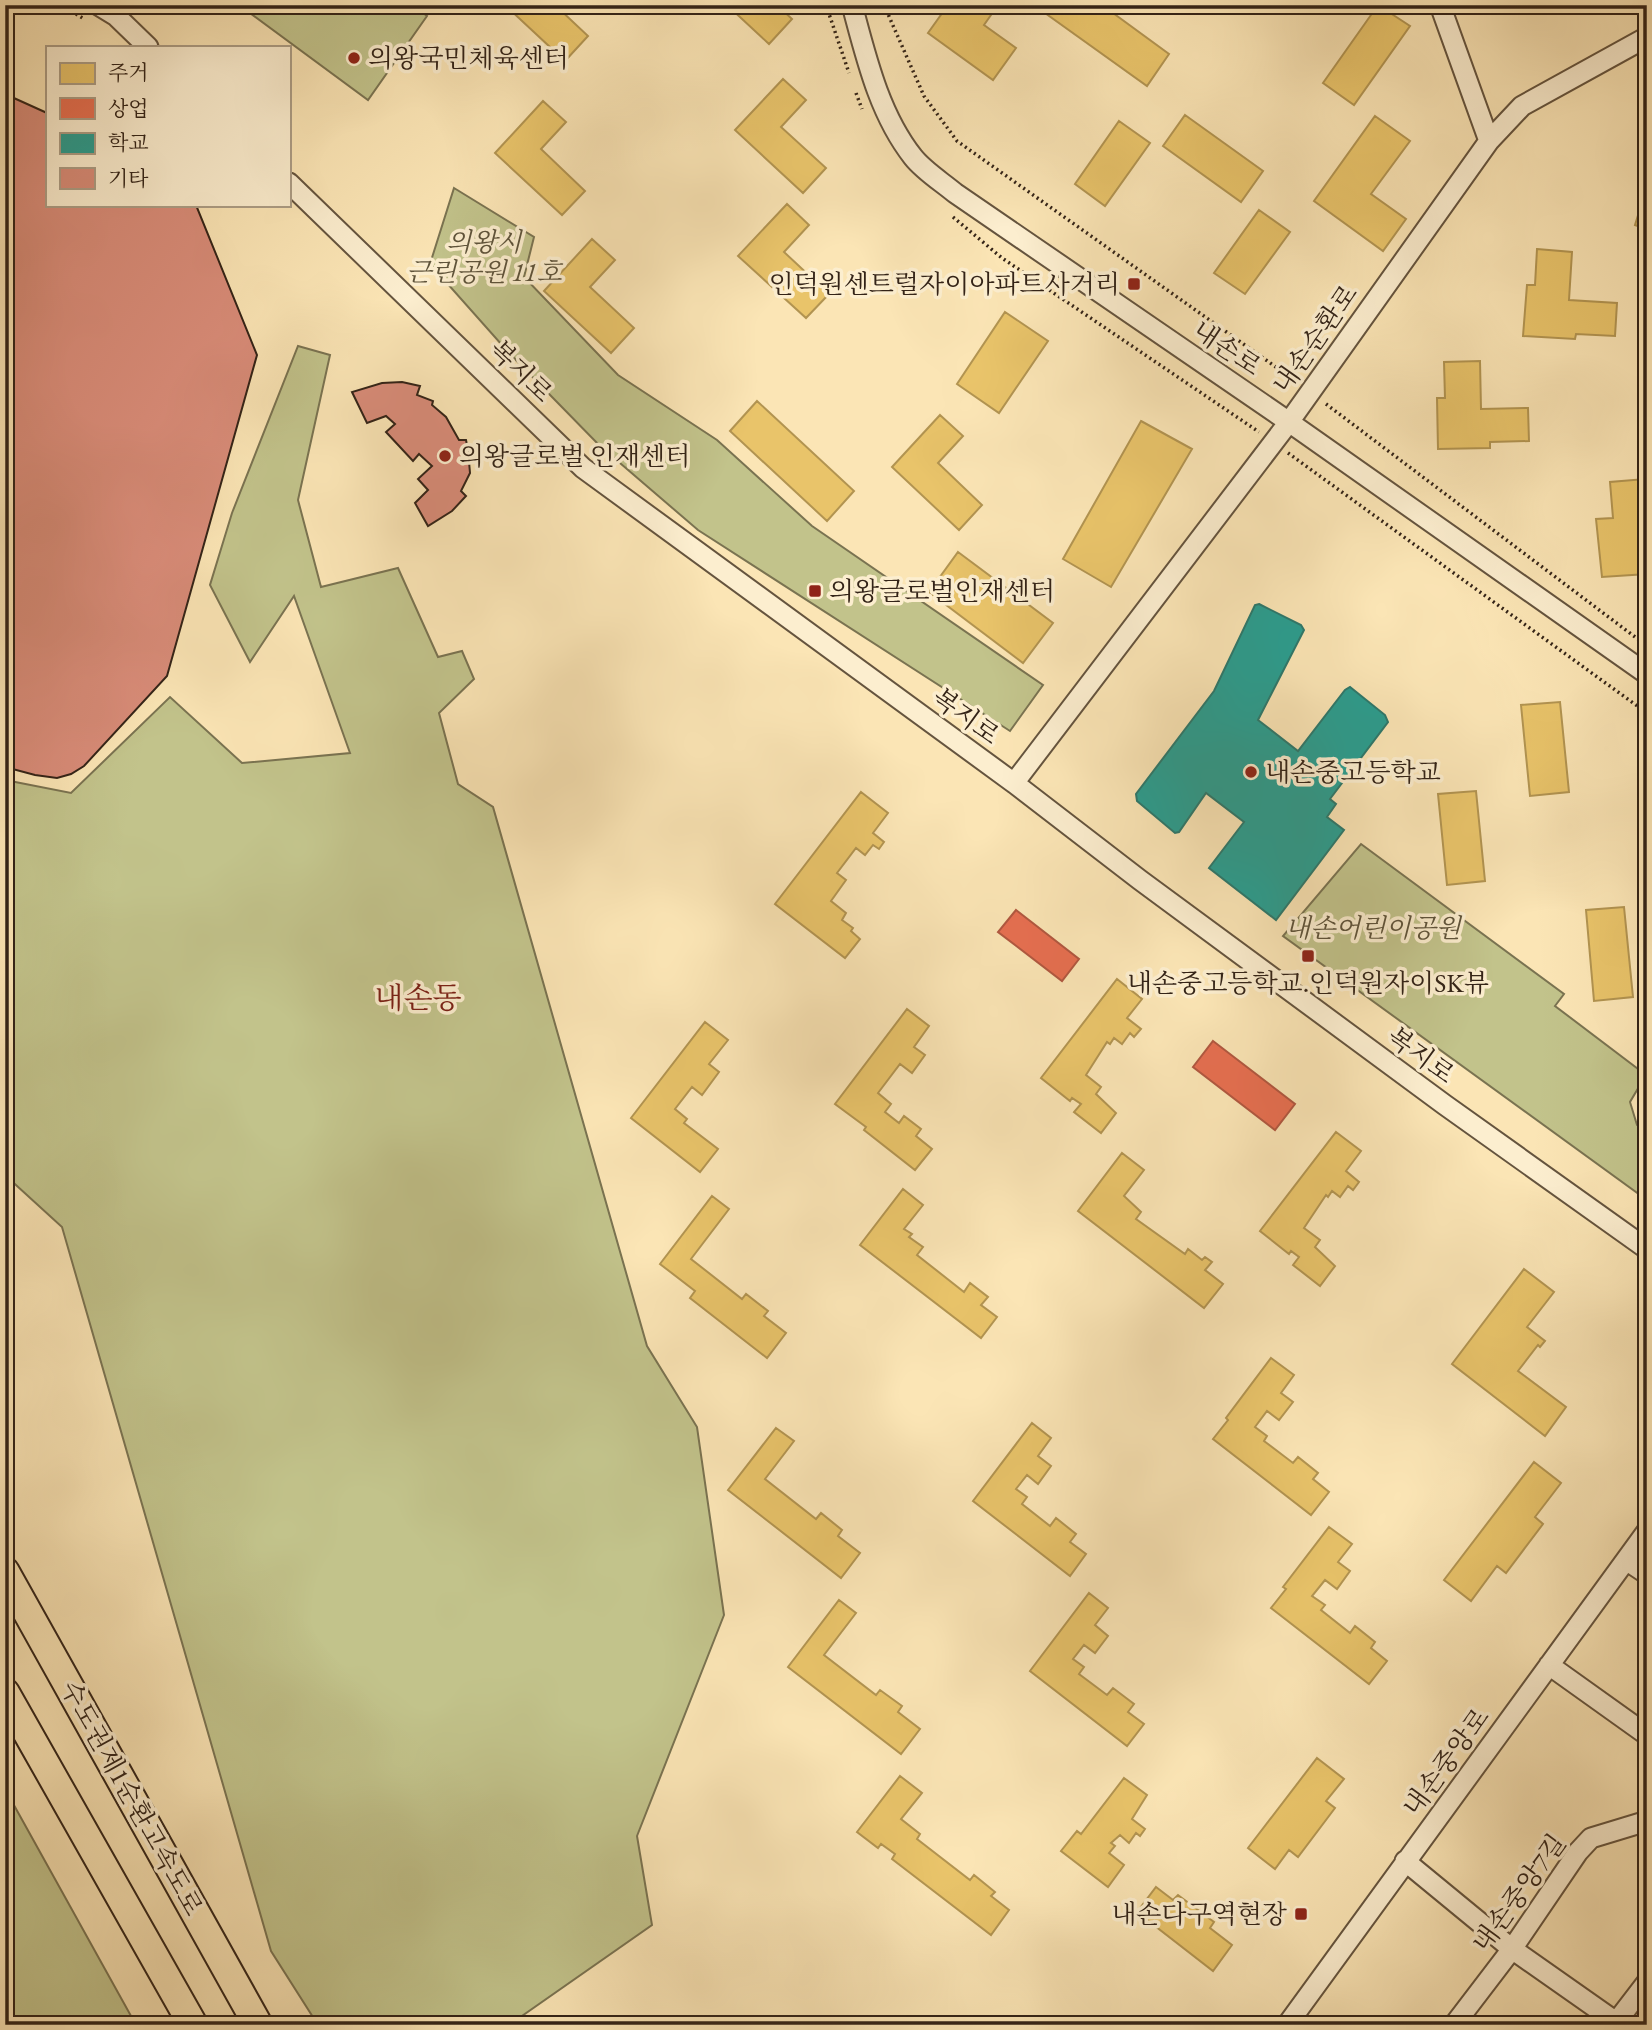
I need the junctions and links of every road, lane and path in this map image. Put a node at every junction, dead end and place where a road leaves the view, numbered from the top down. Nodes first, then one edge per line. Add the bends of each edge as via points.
1 (98, 5) edge
2 (852, 5) edge
3 (884, 5) edge
4 (1440, 5) edge
5 (1647, 37) edge
6 (147, 46) edge
7 (1489, 141) junction
8 (290, 184) edge
9 (1310, 391) junction
10 (1289, 422) junction
11 (1647, 646) edge
12 (1644, 666) edge
13 (1014, 783) junction
14 (1647, 1249) edge
15 (1647, 1531) edge
16 (1626, 1560) junction
17 (5, 1572) edge
18 (1647, 1574) edge
19 (1549, 1665) junction
20 (5, 1693) edge
21 (1647, 1735) edge
22 (1647, 1821) edge
23 (1405, 1861) junction
24 (1512, 1948) junction
25 (1647, 1982) edge
26 (1615, 2023) edge
27 (193, 2025) edge
28 (258, 2025) edge
29 (1287, 2025) edge
30 (1454, 2025) edge

1 - 6 street
2 - 10 street, 내손로 via 886,112 914,158 955,193
3 - 9 path via 924,96 957,141
4 - 7 street
5 - 7 street, 내손순환로 via 1522,106
7 - 9 street, 내손순환로
8 - 13 street, 복지로 via 583,468
9 - 10 street, 내손순환로
9 - 11 path
10 - 12 street, 내손로
10 - 13 street, 내손순환로
13 - 14 street, 복지로 via 1445,1105
15 - 16 street, 내손중앙로
16 - 18 street
16 - 19 street, 내손중앙로
17 - 28 highway, 수도권제1순환고속도로
19 - 21 street
19 - 23 street, 내손중앙로
20 - 27 highway
22 - 24 street, 내손중앙7길 via 1591,1838
23 - 24 street
23 - 29 street, 내손중앙로
24 - 26 street
24 - 30 street, 내손중앙7길
25 - 26 street

